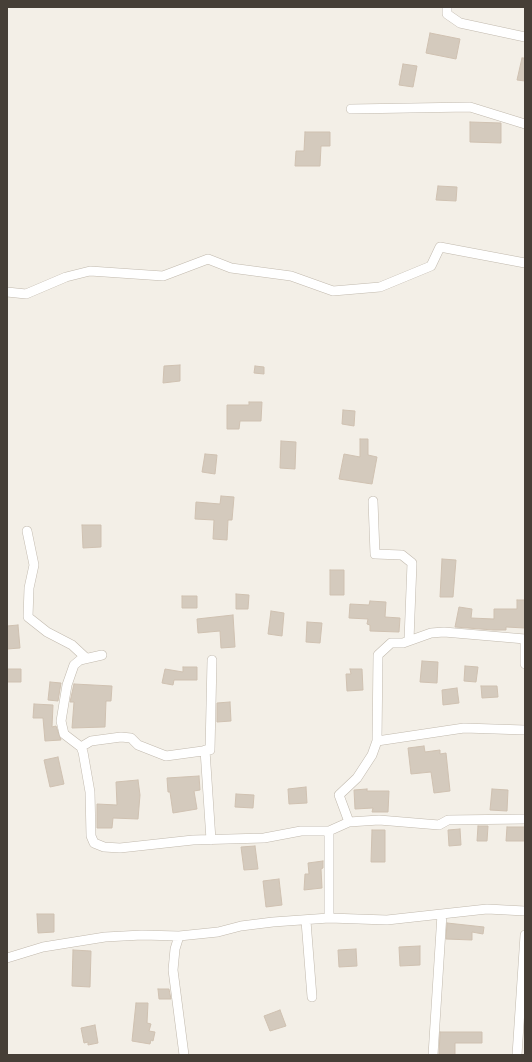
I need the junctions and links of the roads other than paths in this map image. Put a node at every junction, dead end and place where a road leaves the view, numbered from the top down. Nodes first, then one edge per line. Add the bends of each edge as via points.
1 (447, 7) edge
2 (525, 37) edge
3 (351, 109) dead end
4 (525, 124) edge
5 (525, 263) edge
6 (7, 292) edge
7 (373, 502) dead end
8 (26, 531) dead end
9 (409, 640) junction
10 (102, 655) dead end
11 (86, 658) junction
12 (212, 660) dead end
13 (525, 664) edge
14 (525, 730) edge
15 (377, 741) junction
16 (81, 747) junction
17 (205, 750) junction
18 (525, 819) edge
19 (349, 822) junction
20 (329, 831) junction
21 (211, 840) junction
22 (525, 911) edge
23 (442, 914) junction
24 (330, 918) junction
25 (306, 921) junction
26 (525, 935) edge
27 (179, 936) junction
28 (7, 958) edge
29 (312, 997) dead end
30 (184, 1055) edge
31 (433, 1055) edge
32 (517, 1055) edge

1 - 2 street via 447,14 460,23
3 - 4 street via 470,107
5 - 6 street via 440,246 431,266 380,287 333,291 291,276 231,268 208,259 163,276 90,271 66,277 26,294
7 - 9 street via 375,554 402,555 412,563
8 - 11 street via 34,565 29,588 28,617 72,645
9 - 13 street via 444,632 525,639
9 - 15 street via 392,643 378,655
10 - 11 street
11 - 16 street via 74,665 69,676 61,721 64,734
12 - 17 street via 210,750
14 - 15 street via 464,728
15 - 19 street via 372,756 357,778 339,795
16 - 17 street via 91,742 121,737 131,738 138,744 166,756
16 - 21 street via 90,792 91,836 94,843 104,847 120,848
17 - 21 street
18 - 19 street via 448,820 439,824 379,820
19 - 20 street
20 - 21 street via 301,831 242,840
20 - 24 street
22 - 23 street via 486,909
23 - 24 street via 388,920
23 - 31 street
24 - 25 street
25 - 27 street via 273,922
25 - 29 street
26 - 32 street
27 - 28 street via 105,937 43,947
27 - 30 street via 173,970

